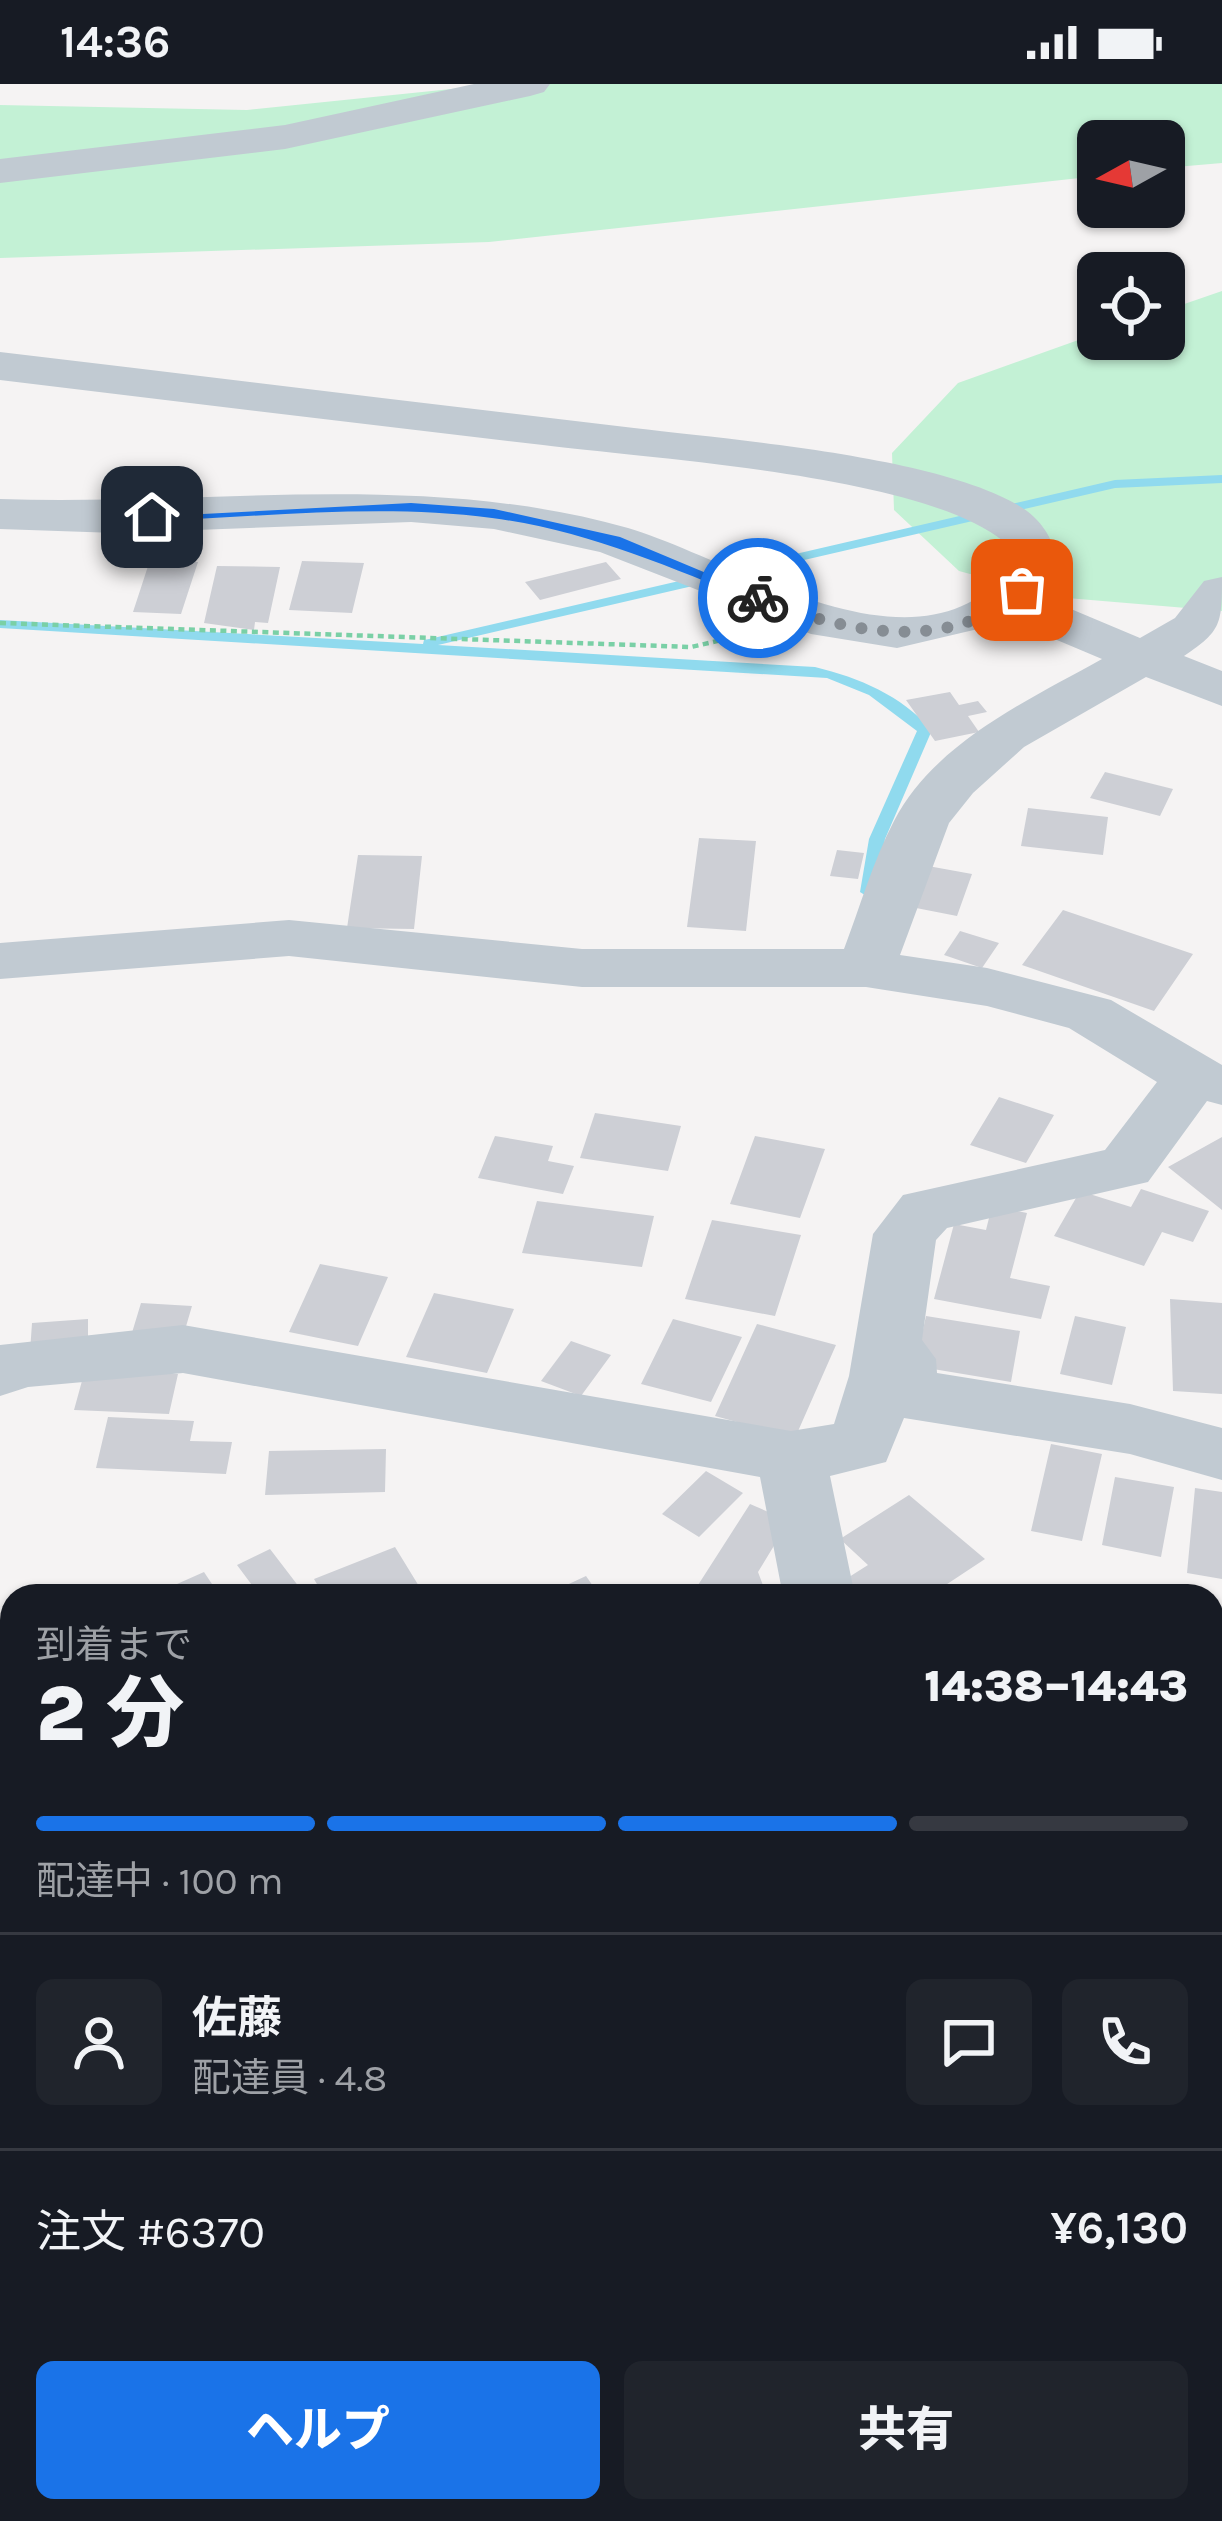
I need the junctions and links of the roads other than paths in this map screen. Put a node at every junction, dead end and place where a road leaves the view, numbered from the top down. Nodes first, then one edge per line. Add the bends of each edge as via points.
1 (530, 84) edge
2 (0, 171) edge
3 (0, 366) edge
4 (0, 514) edge
5 (1222, 592) edge
6 (1009, 602) junction
7 (1142, 657) junction
8 (1222, 690) edge
9 (0, 962) edge
10 (866, 968) junction
11 (1208, 1081) edge
12 (886, 1351) junction
13 (0, 1372) edge
14 (1222, 1454) edge
15 (791, 1457) junction
16 (817, 1584) edge

1 - 2 street via 285,137
3 - 6 street via 749,456 956,498 991,509 1031,546 1034,570
4 - 6 street via 411,507 494,514 615,540 811,620 897,632 946,627
5 - 7 street via 1192,629
6 - 7 street
7 - 8 street
7 - 10 street via 1005,736 954,781 922,820
9 - 10 street via 289,938 582,968
10 - 11 street via 1090,1014
11 - 12 street via 1126,1167 926,1211 905,1234
12 - 14 street via 902,1359 904,1394 1130,1429
12 - 15 street via 862,1444
13 - 15 street via 183,1349
15 - 16 street

